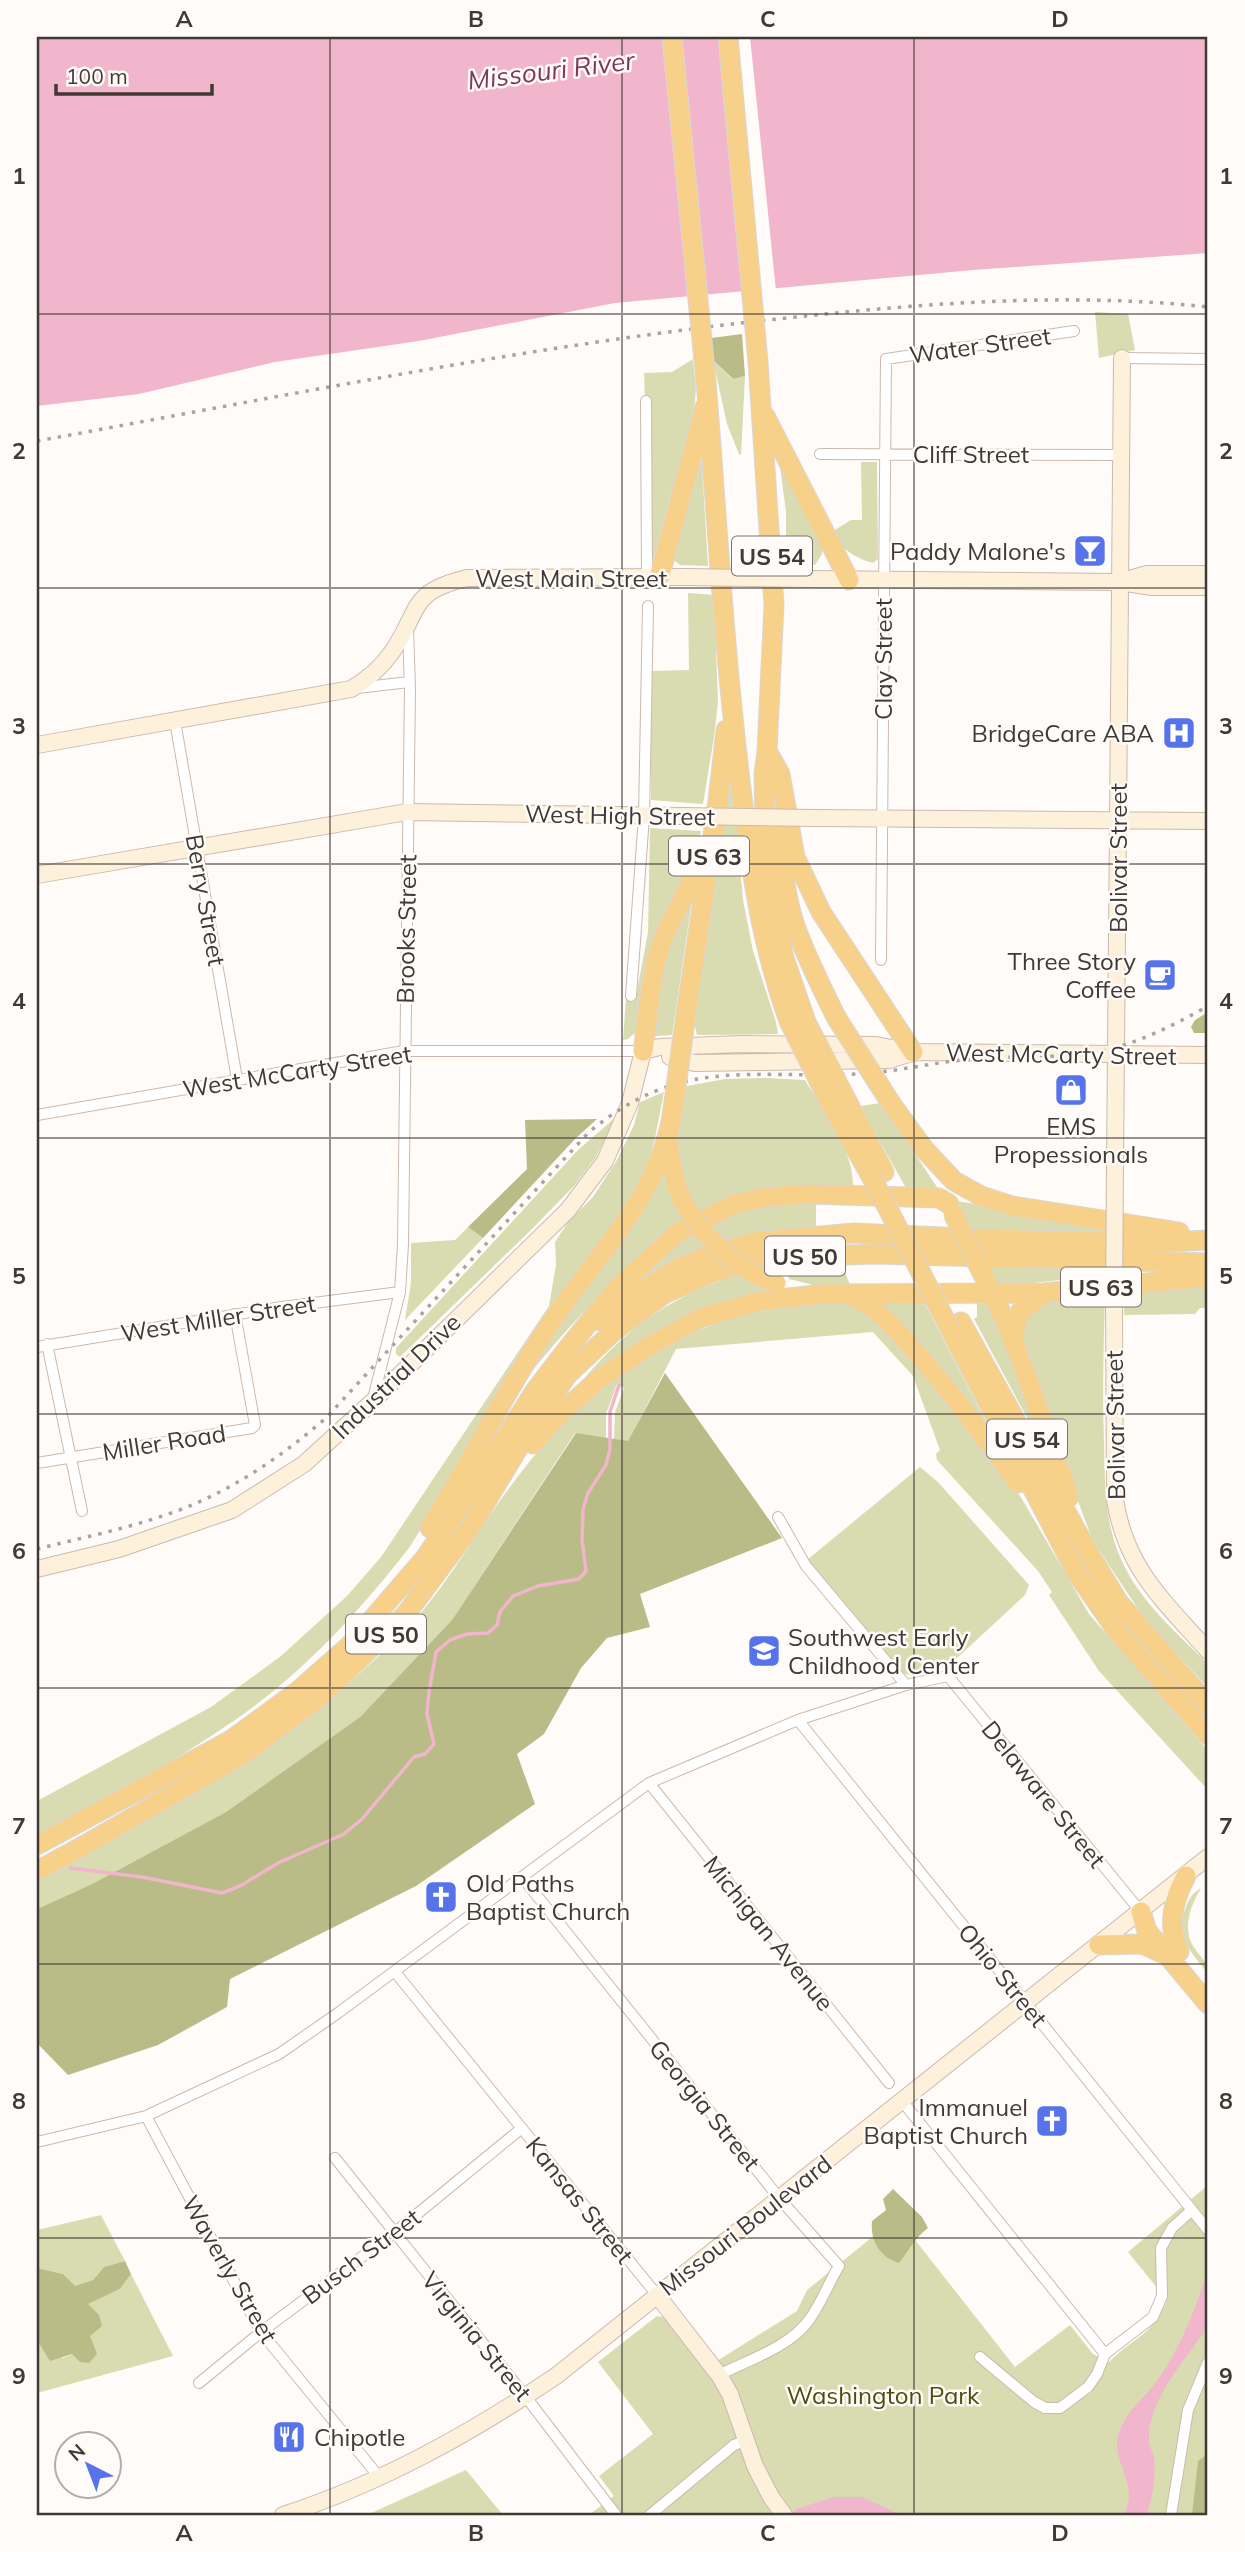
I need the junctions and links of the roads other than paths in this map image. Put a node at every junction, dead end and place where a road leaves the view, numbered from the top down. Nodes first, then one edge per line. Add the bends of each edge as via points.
1 (672, 37) edge
2 (728, 37) edge
3 (1074, 331) dead end
4 (1122, 358) joint
5 (886, 359) joint
6 (1208, 359) edge
7 (707, 390) junction
8 (646, 401) dead end
9 (762, 410) junction
10 (820, 454) dead end
11 (885, 454) junction
12 (1121, 455) junction
13 (1208, 575) edge
14 (653, 578) junction
15 (849, 580) junction
16 (884, 581) junction
17 (1120, 582) junction
18 (1208, 587) edge
19 (648, 606) dead end
20 (407, 622) junction
21 (409, 682) junction
22 (351, 689) junction
23 (730, 698) junction
24 (175, 721) junction
25 (37, 745) edge
26 (767, 751) junction
27 (718, 801) junction
28 (407, 812) junction
29 (644, 816) junction
30 (882, 818) junction
31 (1118, 819) junction
32 (1208, 821) edge
33 (197, 846) junction
34 (37, 875) edge
35 (881, 960) dead end
36 (631, 996) dead end
37 (797, 1022) junction
38 (404, 1051) junction
39 (643, 1051) junction
40 (913, 1052) junction
41 (1116, 1055) junction
42 (1208, 1055) edge
43 (237, 1079) junction
44 (37, 1115) edge
45 (667, 1142) junction
46 (924, 1149) junction
47 (951, 1209) junction
48 (1208, 1238) edge
49 (1208, 1263) edge
50 (1208, 1277) edge
51 (400, 1292) junction
52 (1044, 1293) junction
53 (825, 1294) junction
54 (847, 1294) junction
55 (994, 1295) junction
56 (235, 1314) junction
57 (956, 1327) junction
58 (1013, 1340) junction
59 (42, 1346) edge
60 (568, 1348) junction
61 (372, 1402) junction
62 (71, 1457) junction
63 (37, 1462) edge
64 (497, 1484) junction
65 (82, 1511) dead end
66 (778, 1517) dead end
67 (1051, 1527) junction
68 (1091, 1557) junction
69 (37, 1569) edge
70 (365, 1629) junction
71 (1208, 1651) edge
72 (906, 1685) junction
73 (1208, 1705) edge
74 (798, 1720) junction
75 (1208, 1735) edge
76 (649, 1783) junction
77 (37, 1845) edge
78 (1208, 1857) edge
79 (37, 1871) edge
80 (1186, 1875) junction
81 (522, 1877) junction
82 (1142, 1912) junction
83 (1099, 1945) junction
84 (1174, 1955) junction
85 (395, 1972) junction
86 (1208, 1984) edge
87 (1025, 2004) junction
88 (1208, 2004) edge
89 (889, 2083) dead end
90 (902, 2101) junction
91 (146, 2116) junction
92 (522, 2128) junction
93 (37, 2142) edge
94 (335, 2158) dead end
95 (780, 2199) junction
96 (1192, 2210) junction
97 (1208, 2230) edge
98 (394, 2233) junction
99 (657, 2295) junction
100 (261, 2332) junction
101 (1105, 2354) junction
102 (980, 2357) dead end
103 (1208, 2362) edge
104 (719, 2375) junction
105 (199, 2383) dead end
106 (526, 2397) junction
107 (745, 2441) junction
108 (380, 2478) junction
109 (318, 2510) edge
110 (780, 2511) edge
111 (283, 2515) edge
112 (616, 2515) edge
113 (650, 2515) edge
114 (1171, 2515) edge

1 - 7 highway, US 54, bridge
2 - 9 highway, US 54, bridge
3 - 5 street, Water Street
4 - 6 street
4 - 12 main road, Bolivar Street
5 - 11 street, Clay Street
7 - 14 highway
7 - 23 highway, US 54
8 - 14 street
9 - 15 highway
9 - 26 highway, US 54 via 774,605
10 - 11 street, Cliff Street
11 - 12 street, Cliff Street
11 - 16 street, Clay Street
12 - 17 main road, Bolivar Street
13 - 17 main road, West Main Street via 1147,574
14 - 15 main road, West Main Street, bridge
14 - 20 main road, West Main Street via 467,578 430,592
15 - 16 main road, West Main Street
16 - 17 main road, West Main Street
16 - 30 street, Clay Street
17 - 18 main road, West Main Street
17 - 31 main road, Bolivar Street
19 - 29 street
20 - 21 street, Brooks Street
20 - 22 main road, West Main Street via 382,666
21 - 22 street
21 - 28 street, Brooks Street
22 - 24 main road, West Main Street
23 - 27 highway, US 63
23 - 37 highway, US 54 via 754,895 777,988
24 - 25 main road, West Main Street
24 - 33 street, Berry Street
26 - 37 highway, US 54 via 766,869
26 - 40 highway via 780,774 795,856 821,912
26 - 46 highway, US 63, bridge via 794,922 836,1017
27 - 39 highway via 693,880 665,934 652,984
27 - 45 highway, US 63, bridge
28 - 29 main road, West High Street
28 - 33 main road, West High Street
28 - 38 street, Brooks Street
29 - 30 main road, West High Street, bridge
29 - 36 street
30 - 31 main road, West High Street
30 - 35 street, Clay Street
31 - 32 main road, West High Street
31 - 41 main road, Bolivar Street
33 - 34 main road, West High Street
33 - 43 street, Berry Street
37 - 57 highway, US 54, bridge
38 - 39 street, West McCarty Street
38 - 43 street, West McCarty Street
38 - 51 street, Brooks Street
39 - 40 main road, West McCarty Street via 741,1044 876,1045
39 - 61 main road, Industrial Drive via 630,1103 605,1161 568,1210
40 - 41 main road, West McCarty Street
41 - 42 main road, West McCarty Street
41 - 71 main road, Bolivar Street, bridge via 1115,1500 1129,1553 1145,1580
43 - 44 street, West McCarty Street
45 - 53 highway, US 63, bridge via 681,1198 703,1232 731,1261 759,1278
45 - 70 highway via 641,1198 552,1321 450,1496
46 - 47 highway
46 - 48 highway, US 63 via 954,1181 1002,1203
47 - 55 highway, bridge
47 - 60 highway via 939,1198 810,1194 734,1204 677,1233 617,1288
48 - 60 highway, US 50 via 1136,1242 854,1233 752,1242 676,1269 619,1306
49 - 64 highway, US 50 via 875,1254 791,1256 715,1272 664,1294 614,1331 568,1374
50 - 52 highway, US 63
51 - 56 street, West Miller Street
51 - 61 street, Brooks Street
52 - 55 highway, US 63
52 - 58 highway via 1020,1312
53 - 54 highway, US 63
53 - 64 highway via 760,1301 700,1318 651,1345 600,1379 558,1416
54 - 55 highway, US 63
54 - 67 highway via 885,1317 947,1387
55 - 58 highway
56 - 59 street, West Miller Street
56 - 62 street, Miller Road via 252,1428
57 - 67 highway, US 54
57 - 68 highway, US 54
58 - 68 highway
59 - 62 street
60 - 70 highway, US 50 via 425,1558
61 - 69 main road, Industrial Drive via 304,1464 232,1510 120,1549
62 - 63 street
62 - 65 street
64 - 79 highway, US 50 via 406,1614 320,1697 242,1755
66 - 72 street via 806,1566
67 - 75 highway, US 54 via 1119,1634
68 - 73 highway, US 54 via 1119,1603
70 - 77 highway, US 50 via 298,1691 231,1740
72 - 74 street
72 - 82 street, Delaware Street via 947,1676
74 - 76 street
74 - 87 street, Ohio Street
76 - 81 street
76 - 89 street, Michigan Avenue
78 - 80 main road, Missouri Boulevard
80 - 82 main road, Missouri Boulevard
80 - 84 highway via 1173,1910
81 - 85 street
81 - 95 street, Georgia Street
82 - 83 main road, Missouri Boulevard
82 - 84 highway via 1156,1924
83 - 84 highway via 1142,1944
83 - 87 main road, Missouri Boulevard
84 - 86 highway
84 - 88 highway
85 - 91 street via 279,2054
85 - 92 street, Kansas Street
87 - 90 main road, Missouri Boulevard
87 - 96 street, Ohio Street
90 - 95 main road, Missouri Boulevard
90 - 101 street
91 - 93 street
91 - 100 street, Waverly Street
92 - 98 street, Busch Street
92 - 99 street, Kansas Street
94 - 98 street, Virginia Street
95 - 99 main road, Missouri Boulevard
95 - 104 street, Georgia Street via 839,2266 802,2329
96 - 97 street, Ohio Street
96 - 101 street via 1172,2228 1161,2248 1162,2296 1153,2317
98 - 100 street, Busch Street
98 - 106 street, Virginia Street
99 - 104 main road, Kansas Street
99 - 106 main road, Missouri Boulevard
100 - 105 street, Busch Street
100 - 108 street, Waverly Street
101 - 102 street via 1088,2387 1060,2408 1045,2409
103 - 114 street via 1188,2410
104 - 107 main road, Kansas Street
106 - 108 main road, Missouri Boulevard
106 - 112 street, Virginia Street
107 - 110 main road, Kansas Street
107 - 113 street via 734,2445
108 - 109 main road, Missouri Boulevard
109 - 111 main road, Missouri Boulevard

